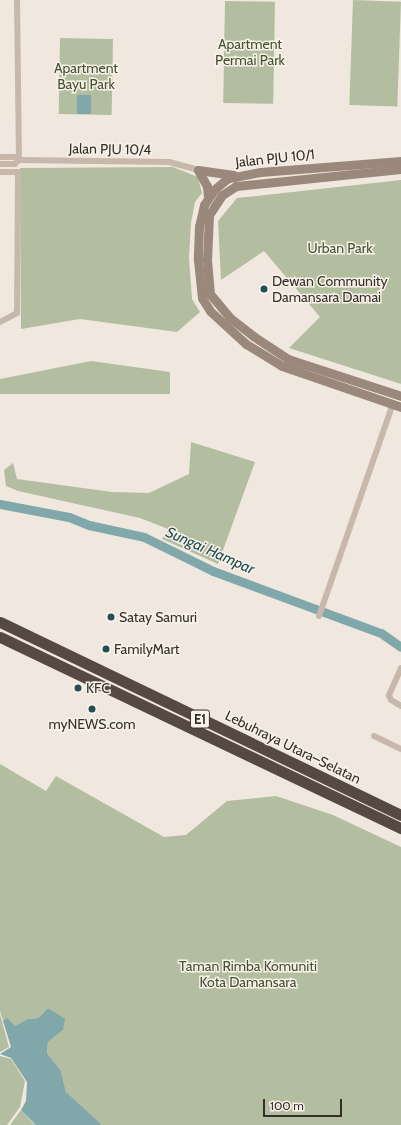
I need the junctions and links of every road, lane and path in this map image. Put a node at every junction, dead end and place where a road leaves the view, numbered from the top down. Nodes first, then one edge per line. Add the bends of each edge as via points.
1 (17, 0) edge
2 (0, 157) edge
3 (19, 160) junction
4 (401, 160) edge
5 (0, 164) edge
6 (317, 167) junction
7 (401, 169) edge
8 (198, 170) junction
9 (380, 171) junction
10 (0, 172) edge
11 (235, 175) junction
12 (208, 197) junction
13 (198, 226) junction
14 (207, 260) junction
15 (0, 322) edge
16 (330, 382) junction
17 (358, 382) junction
18 (401, 396) edge
19 (397, 405) edge
20 (319, 616) dead end
21 (0, 622) edge
22 (0, 637) edge
23 (401, 668) edge
24 (401, 706) edge
25 (374, 736) dead end
26 (401, 749) edge
27 (401, 815) edge
28 (401, 828) edge

1 - 3 street
2 - 3 street, Jalan PJU 10/4
3 - 5 street, Jalan PJU 10/4 via 15,164
3 - 8 street, Jalan PJU 10/4 via 169,162
4 - 6 street, Jalan PJU 10/1
6 - 9 street via 334,173
6 - 11 street, Jalan PJU 10/1
7 - 9 street, Jalan PJU 10/1
8 - 11 street
8 - 12 street via 207,186
9 - 14 street, Jalan PJU 10/1 via 236,186 222,195 209,215
10 - 15 street via 18,172 17,313
11 - 12 street, Jalan PJU 10/1 via 221,183
12 - 13 street, Jalan PJU 10/1
13 - 14 street
13 - 16 street, Jalan PJU 10/1 via 200,288 202,298 210,311 242,341 282,366
14 - 17 street, Jalan PJU 10/1 via 210,294 229,317 288,359
16 - 17 street
16 - 19 street, Jalan PJU 10/1
17 - 18 street, Jalan PJU 10/1
19 - 20 street
21 - 27 highway, Lebuhraya Utara–Selatan / E1
22 - 28 highway, Lebuhraya Utara–Selatan / E1
23 - 24 street via 389,695 391,700
25 - 26 street

